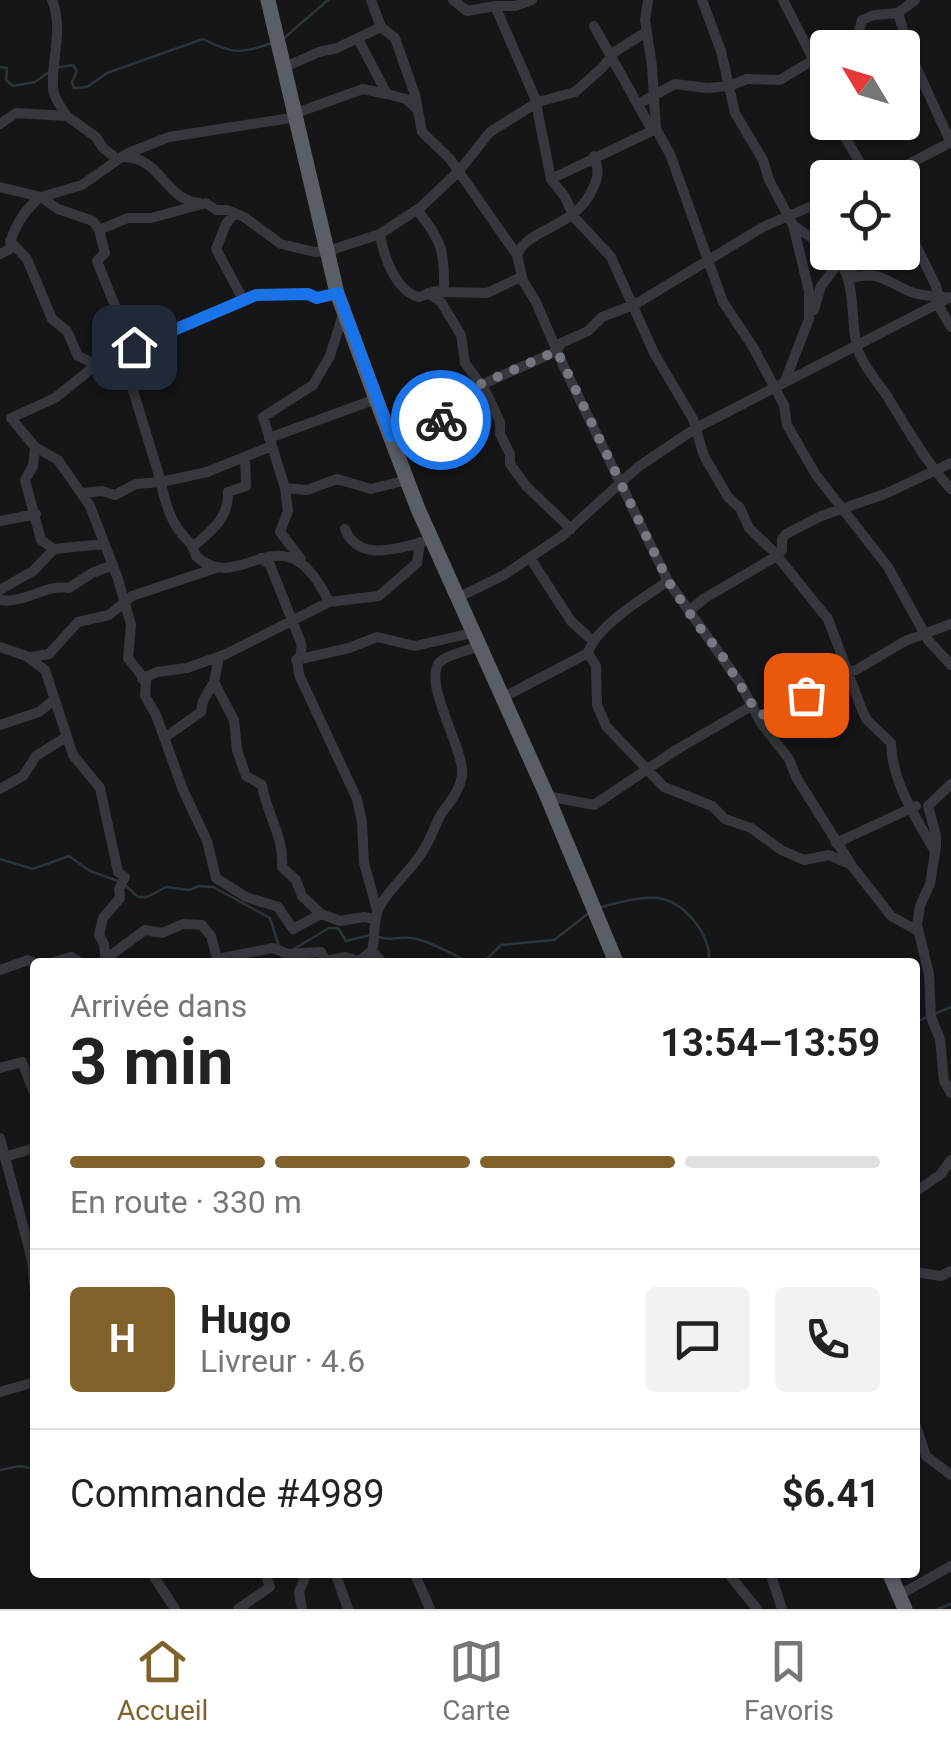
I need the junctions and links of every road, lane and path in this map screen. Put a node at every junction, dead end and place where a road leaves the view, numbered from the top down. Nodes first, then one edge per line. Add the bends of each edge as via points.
1 (52, 0) edge
2 (371, 0) edge
3 (453, 0) edge
4 (532, 0) edge
5 (702, 0) edge
6 (783, 0) edge
7 (915, 0) edge
8 (266, 2) edge
9 (645, 3) edge
10 (494, 6) junction
11 (898, 13) junction
12 (594, 26) dead end
13 (381, 27) junction
14 (858, 30) edge
15 (646, 32) junction
16 (358, 39) junction
17 (810, 51) edge
18 (611, 55) junction
19 (282, 59) junction
20 (810, 61) edge
21 (729, 86) junction
22 (387, 94) junction
23 (653, 96) junction
24 (535, 104) junction
25 (638, 104) junction
26 (417, 109) junction
27 (296, 115) junction
28 (67, 116) junction
29 (0, 124) edge
30 (654, 130) junction
31 (951, 142) edge
32 (594, 156) junction
33 (119, 158) junction
34 (916, 160) edge
35 (459, 171) junction
36 (551, 179) junction
37 (0, 187) edge
38 (41, 197) junction
39 (200, 203) junction
40 (417, 210) junction
41 (810, 210) edge
42 (234, 213) junction
43 (574, 217) junction
44 (791, 221) junction
45 (99, 230) junction
46 (380, 234) junction
47 (810, 235) edge
48 (10, 241) junction
49 (328, 251) junction
50 (0, 254) edge
51 (517, 254) junction
52 (710, 262) junction
53 (920, 267) edge
54 (829, 270) edge
55 (845, 270) edge
56 (855, 270) edge
57 (848, 275) junction
58 (521, 277) junction
59 (444, 292) junction
60 (338, 293) junction
61 (428, 293) junction
62 (244, 301) junction
63 (936, 302) junction
64 (632, 306) junction
65 (345, 310) junction
66 (809, 319) junction
67 (951, 327) edge
68 (856, 344) junction
69 (557, 351) junction
70 (121, 352) junction
71 (96, 364) junction
72 (785, 382) junction
73 (481, 384) junction
74 (773, 389) junction
75 (376, 399) junction
76 (5, 417) edge
77 (696, 428) junction
78 (391, 436) junction
79 (270, 442) junction
80 (35, 447) junction
81 (245, 457) junction
82 (951, 463) edge
83 (935, 470) junction
84 (407, 480) junction
85 (622, 481) junction
86 (161, 482) junction
87 (285, 488) junction
88 (951, 489) edge
89 (83, 493) junction
90 (843, 510) junction
91 (36, 514) junction
92 (0, 521) edge
93 (345, 528) dead end
94 (571, 530) junction
95 (426, 541) junction
96 (104, 544) junction
97 (194, 546) junction
98 (54, 549) junction
99 (278, 554) junction
100 (775, 556) junction
101 (261, 558) junction
102 (530, 558) junction
103 (304, 564) junction
104 (113, 565) junction
105 (216, 568) junction
106 (274, 576) junction
107 (668, 581) junction
108 (0, 590) edge
109 (457, 598) junction
110 (0, 600) edge
111 (329, 602) junction
112 (124, 604) junction
113 (690, 611) junction
114 (291, 619) junction
115 (951, 624) edge
116 (924, 633) junction
117 (475, 640) junction
118 (593, 642) junction
119 (0, 647) edge
120 (588, 654) junction
121 (26, 656) junction
122 (220, 656) junction
123 (296, 660) junction
124 (951, 665) edge
125 (848, 672) junction
126 (142, 679) junction
127 (214, 682) junction
128 (502, 698) junction
129 (54, 700) junction
130 (756, 709) junction
131 (0, 725) edge
132 (66, 736) junction
133 (164, 738) junction
134 (647, 772) junction
135 (951, 784) edge
136 (0, 788) edge
137 (547, 796) junction
138 (930, 803) junction
139 (912, 806) junction
140 (836, 842) junction
141 (934, 850) junction
142 (852, 866) junction
143 (320, 914) junction
144 (376, 915) junction
145 (918, 931) junction
146 (372, 951) junction
147 (104, 958) edge
148 (108, 958) edge
149 (217, 958) edge
150 (231, 958) edge
151 (323, 958) edge
152 (362, 958) edge
153 (378, 958) edge
154 (614, 958) edge
155 (30, 961) edge
156 (0, 970) edge
157 (0, 1068) edge
158 (30, 1082) edge
159 (951, 1093) edge
160 (0, 1138) edge
161 (30, 1149) edge
162 (4, 1157) junction
163 (951, 1160) edge
164 (920, 1189) edge
165 (30, 1243) edge
166 (920, 1272) edge
167 (946, 1274) edge
168 (951, 1284) edge
169 (30, 1383) edge
170 (0, 1392) edge
171 (920, 1459) edge
172 (951, 1475) edge
173 (951, 1566) edge
174 (154, 1578) edge
175 (267, 1578) edge
176 (306, 1578) edge
177 (338, 1578) edge
178 (417, 1578) edge
179 (733, 1578) edge
180 (772, 1578) edge
181 (891, 1578) edge
182 (902, 1602) edge
183 (175, 1609) edge
184 (238, 1609) edge
185 (302, 1609) edge
186 (348, 1609) edge
187 (430, 1609) edge
188 (757, 1609) edge
189 (782, 1609) edge

1 - 28 street via 58,46 52,85
2 - 13 street
3 - 10 street via 467,11
4 - 10 street
5 - 21 street
6 - 17 street
7 - 11 street
8 - 19 highway
9 - 15 street
10 - 24 street
11 - 14 street via 865,18
11 - 31 street
12 - 18 street
13 - 16 street
13 - 26 street via 395,38
15 - 18 street
15 - 23 street
16 - 19 street
16 - 22 street
18 - 24 street via 575,92
18 - 25 street
19 - 27 highway
20 - 21 street via 780,80
21 - 23 street via 675,84
21 - 44 street via 735,112
22 - 26 street
22 - 27 street via 363,89
23 - 25 street
23 - 30 street
24 - 35 street via 490,132
24 - 36 street
25 - 30 street
26 - 35 street via 422,132
27 - 33 street via 178,135
27 - 49 highway
28 - 29 street via 16,112
28 - 33 street
30 - 32 street
30 - 52 street via 670,154
31 - 34 street
32 - 36 street
32 - 43 street via 596,180
33 - 38 street via 82,186
33 - 39 street via 146,160 176,193
35 - 40 street
35 - 51 street
36 - 43 street
37 - 38 street
38 - 45 street
38 - 48 street
39 - 42 street
39 - 45 street
40 - 46 street
40 - 59 street via 440,242
41 - 44 street
42 - 49 street via 282,244
42 - 62 street via 216,249
43 - 51 street
43 - 64 street via 611,257
44 - 47 street
44 - 52 street via 763,228
44 - 66 street
45 - 70 street via 105,253 96,261 117,311
46 - 49 street
46 - 61 street via 407,292
48 - 50 street via 10,250
48 - 71 street via 27,259 52,319 68,331 78,356
49 - 60 highway
51 - 58 street
52 - 64 street
52 - 74 street via 723,302
53 - 63 street
54 - 66 street
55 - 57 street
56 - 57 street
57 - 63 street via 872,274
57 - 68 street
58 - 59 street via 488,292
58 - 69 street
59 - 61 street
60 - 62 street via 266,294
60 - 65 highway
61 - 73 street via 442,302 461,335 465,363
62 - 70 street
63 - 67 street
63 - 68 street
64 - 69 street via 602,317
64 - 77 street
65 - 75 highway
65 - 79 street via 312,385 263,417
66 - 72 street
68 - 72 street
68 - 83 street
69 - 73 street
69 - 85 street
70 - 71 street
70 - 86 street
71 - 76 street via 56,398
72 - 74 street
73 - 78 street via 445,418
73 - 94 street via 510,464
74 - 77 street
74 - 90 street via 816,475
75 - 78 highway
75 - 79 street
76 - 80 street
77 - 85 street
77 - 100 street via 728,496
78 - 84 highway
79 - 81 street
79 - 87 street
80 - 89 street via 58,460
80 - 91 street via 26,480
81 - 86 street
81 - 97 street via 246,486 228,492 222,520
82 - 83 street
83 - 88 street
83 - 90 street
84 - 87 street via 370,489 341,480 307,490
84 - 95 highway
85 - 94 street
85 - 107 street
86 - 89 street via 136,484 120,494
86 - 97 street via 176,525
87 - 103 street via 288,510 280,532
89 - 96 street
90 - 100 street via 786,534
90 - 116 street via 888,567
91 - 92 street
91 - 98 street via 41,540
93 - 95 street via 351,541 368,550
94 - 102 street
95 - 109 highway
95 - 111 street via 417,563 382,595
96 - 98 street
96 - 104 street
97 - 105 street via 198,558
98 - 108 street
99 - 101 street
99 - 103 street
99 - 106 street
100 - 113 street
100 - 125 street via 828,619
101 - 105 street
101 - 106 street
102 - 109 street
102 - 118 street
103 - 111 street
104 - 110 street via 69,588
104 - 112 street
105 - 112 street
106 - 114 street
107 - 113 street
107 - 118 street
109 - 117 highway
111 - 114 street
112 - 121 street via 106,617 74,624 49,654
112 - 126 street via 131,628 128,658
113 - 130 street
114 - 122 street
114 - 123 street via 302,646
115 - 116 street
116 - 124 street
116 - 125 street
117 - 123 street via 415,646 377,637
117 - 128 highway
117 - 144 street via 443,659 433,678 463,764 459,790
118 - 120 street
119 - 121 street
120 - 128 street
120 - 134 street via 596,666 595,696 604,722
121 - 129 street via 44,668
122 - 126 street
122 - 127 street
123 - 144 street via 357,799
125 - 130 street via 770,715
125 - 139 street via 866,717 891,743 892,768
126 - 133 street
127 - 133 street via 200,713
127 - 143 street via 234,720 246,776 262,785 282,842 282,867
128 - 137 highway
129 - 131 street
129 - 132 street
130 - 134 street
130 - 140 street
132 - 136 street
132 - 147 street via 98,785 124,877 120,898 101,923
133 - 143 street via 218,880 278,907 292,929
134 - 137 street via 594,805
134 - 142 street via 666,789 708,804 781,850 806,860 829,855
135 - 138 street
137 - 154 highway
138 - 139 street
138 - 141 street
139 - 140 street
139 - 141 street
140 - 142 street
141 - 145 street
142 - 145 street via 891,916
143 - 144 street via 340,920
144 - 146 street
145 - 159 street
146 - 152 street
146 - 153 street
148 - 149 street via 145,930 189,924 207,929
150 - 151 street via 273,948 322,952
155 - 156 street
157 - 158 street via 22,1062
160 - 162 street
161 - 162 street
162 - 165 street
163 - 164 street
166 - 167 street
167 - 168 street
169 - 170 street
171 - 172 street
173 - 182 street
174 - 183 street
175 - 184 street via 270,1587
176 - 185 street
177 - 186 street
178 - 187 street
179 - 188 street
180 - 189 street
181 - 182 highway

